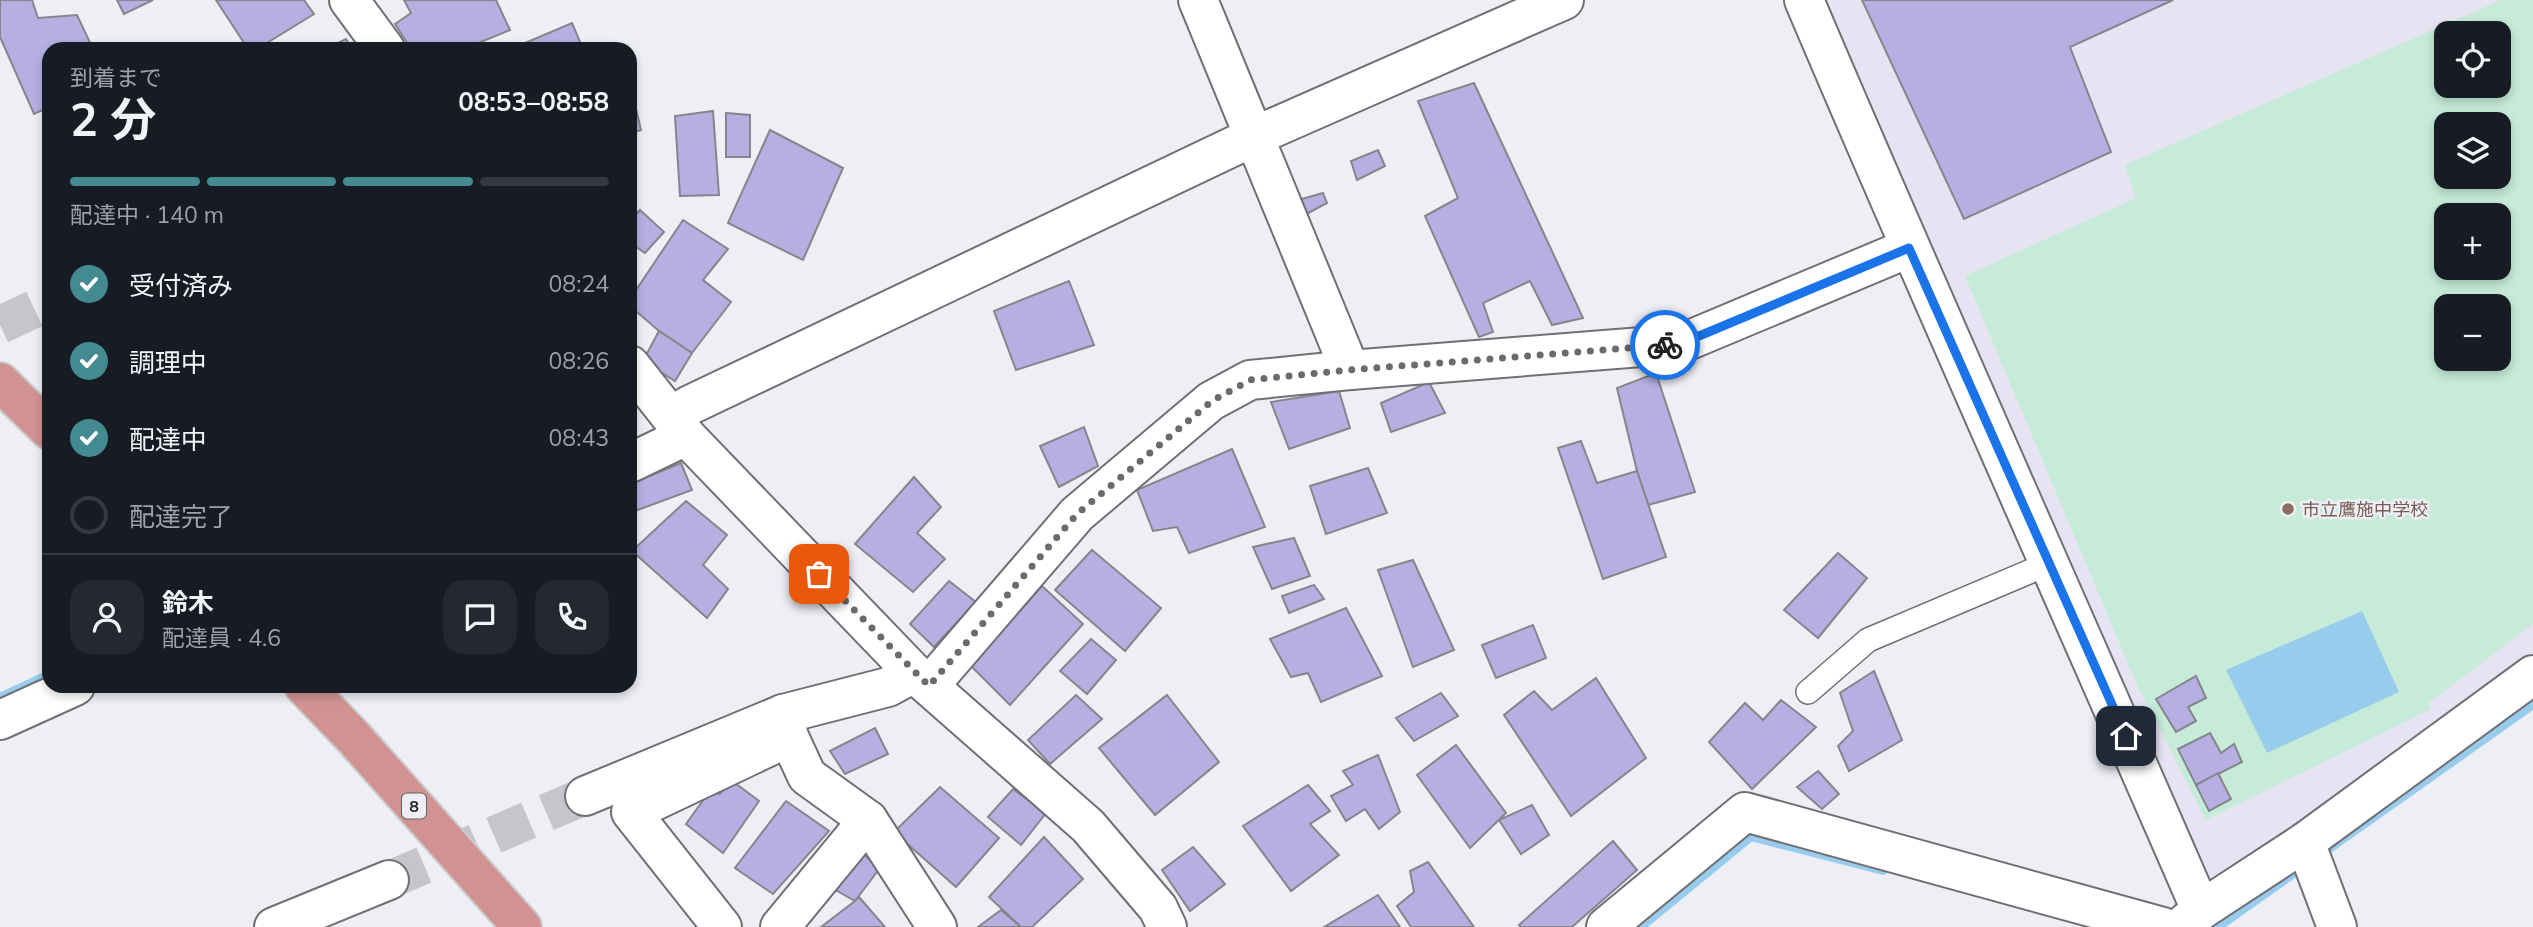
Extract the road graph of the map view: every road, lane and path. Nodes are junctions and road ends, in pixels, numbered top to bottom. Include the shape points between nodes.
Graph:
1 (349, 0) edge
2 (1198, 0) edge
3 (1564, 0) edge
4 (1804, 0) edge
5 (380, 42) edge
6 (1255, 136) junction
7 (1909, 248) junction
8 (1350, 370) junction
9 (637, 374) edge
10 (0, 382) edge
11 (42, 423) edge
12 (679, 426) junction
13 (637, 458) edge
14 (2050, 563) junction
15 (2533, 675) edge
16 (922, 680) junction
17 (1808, 692) dead end
18 (60, 693) edge
19 (311, 693) edge
20 (0, 720) edge
21 (786, 725) junction
22 (585, 796) tunnel mouth
23 (868, 820) junction
24 (2305, 842) junction
25 (389, 880) tunnel mouth
26 (2191, 918) edge
27 (274, 927) edge
28 (522, 927) edge
29 (722, 927) edge
30 (780, 927) edge
31 (937, 927) edge
32 (1167, 927) edge
33 (1606, 927) edge
34 (2163, 927) edge
35 (2337, 927) edge

1 - 5 street
2 - 6 street
3 - 6 street
4 - 7 street
6 - 8 street
6 - 12 street via 690,405
7 - 8 street via 1680,344
7 - 14 street
8 - 16 street via 1250,380 1212,401 1077,514
9 - 12 street
10 - 11 highway
12 - 13 street
12 - 16 street
14 - 17 lane via 1868,640
14 - 26 street
15 - 24 street
16 - 21 street via 888,687
16 - 32 street via 1088,826 1158,908
18 - 20 street
19 - 28 highway, 8
21 - 22 street
21 - 23 street via 807,776
21 - 29 street via 631,812
23 - 30 street
23 - 31 street
24 - 26 street
24 - 35 street
25 - 27 street
33 - 34 street via 1745,812

